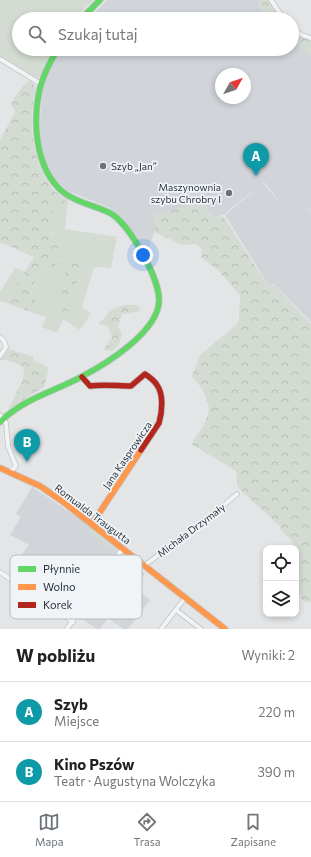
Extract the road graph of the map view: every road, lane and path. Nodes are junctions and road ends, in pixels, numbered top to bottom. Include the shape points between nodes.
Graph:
1 (100, 0) edge
2 (271, 0) edge
3 (88, 12) edge
4 (279, 12) edge
5 (299, 33) edge
6 (311, 38) edge
7 (54, 56) edge
8 (0, 59) edge
9 (41, 84) junction
10 (0, 337) edge
11 (0, 356) edge
12 (82, 377) junction
13 (1, 418) edge
14 (0, 468) edge
15 (10, 472) junction
16 (237, 494) dead end
17 (92, 524) junction
18 (122, 548) junction
19 (117, 555) edge
20 (131, 555) edge
21 (142, 563) edge
22 (145, 565) junction
23 (0, 572) edge
24 (10, 579) edge
25 (185, 598) junction
26 (176, 610) junction
27 (69, 619) edge
28 (75, 619) edge
29 (73, 622) junction
30 (67, 629) edge
31 (161, 629) edge
32 (201, 629) edge
33 (224, 629) edge

1 - 3 main road
2 - 4 street
5 - 6 street
7 - 9 main road
8 - 9 street
9 - 12 main road via 37,105 37,131 49,177 66,194 109,213 123,223 150,270 159,297 156,315 150,324 118,354
10 - 11 street via 6,347
12 - 13 main road via 32,399
12 - 17 main road, Jana Kasprowicza via 90,386 131,386 144,374 156,382 160,390 162,414 159,423
13 - 15 street via 6,423 8,446 16,466
14 - 15 main road, Romualda Traugutta
15 - 17 main road, Romualda Traugutta via 40,486
16 - 22 street, Michała Drzymały via 212,516
17 - 18 main road, Romualda Traugutta
18 - 19 street
18 - 20 main road, Romualda Traugutta
21 - 22 main road, Romualda Traugutta
22 - 25 main road, Romualda Traugutta
23 - 24 street
25 - 26 street
25 - 33 main road, Romualda Traugutta
26 - 31 street
26 - 32 street
27 - 29 street
28 - 29 street
29 - 30 street

